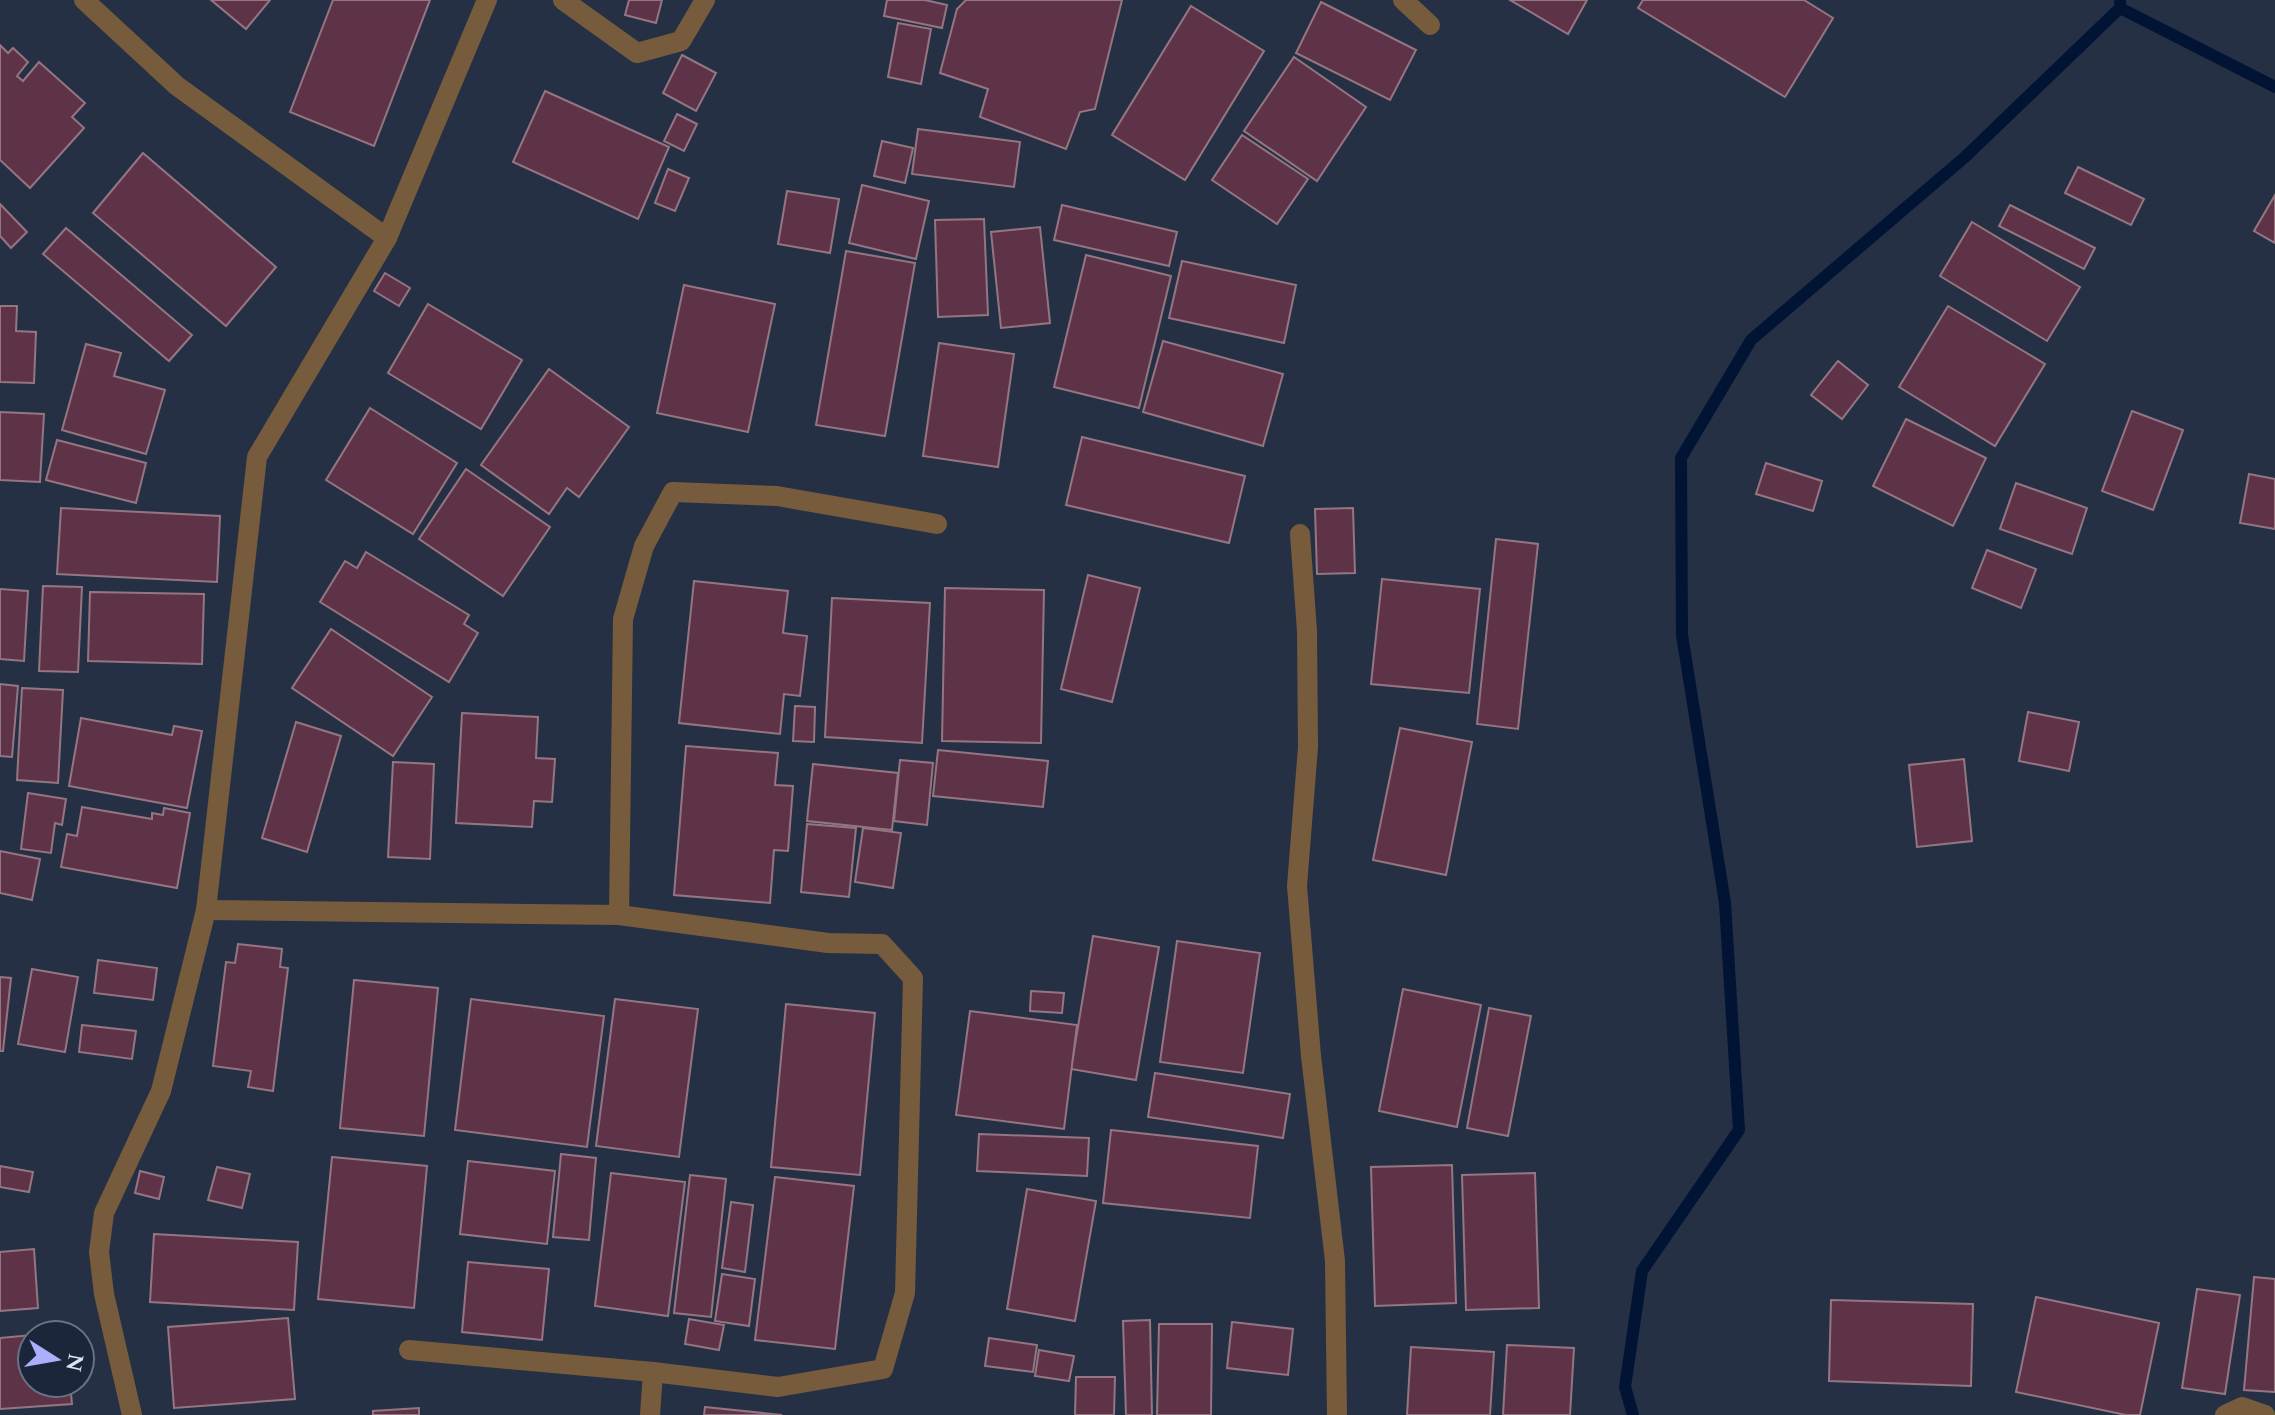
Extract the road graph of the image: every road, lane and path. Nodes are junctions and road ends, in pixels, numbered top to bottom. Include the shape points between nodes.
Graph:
1 (84, 0) edge
2 (487, 0) edge
3 (563, 0) edge
4 (705, 0) edge
5 (1403, 0) edge
6 (1430, 25) dead end
7 (387, 238) junction
8 (937, 524) dead end
9 (1300, 534) dead end
10 (206, 910) junction
11 (619, 915) junction
12 (409, 1350) dead end
13 (653, 1372) junction
14 (132, 1415) edge
15 (650, 1415) edge
16 (1337, 1415) edge
17 (2225, 1415) edge
18 (2265, 1415) edge

1 - 7 street via 177,86
2 - 7 street
3 - 4 street via 637,53 681,41
5 - 6 street
7 - 10 street via 257,457
8 - 11 street via 777,496 673,492 644,546 623,619
9 - 16 street via 1308,747 1297,886 1335,1261
10 - 11 street
10 - 14 street via 161,1091 104,1213 99,1252 104,1294
11 - 13 street via 828,943 882,944 913,978 905,1293 883,1369 778,1387
12 - 13 street
13 - 15 street
17 - 18 street via 2242,1407

